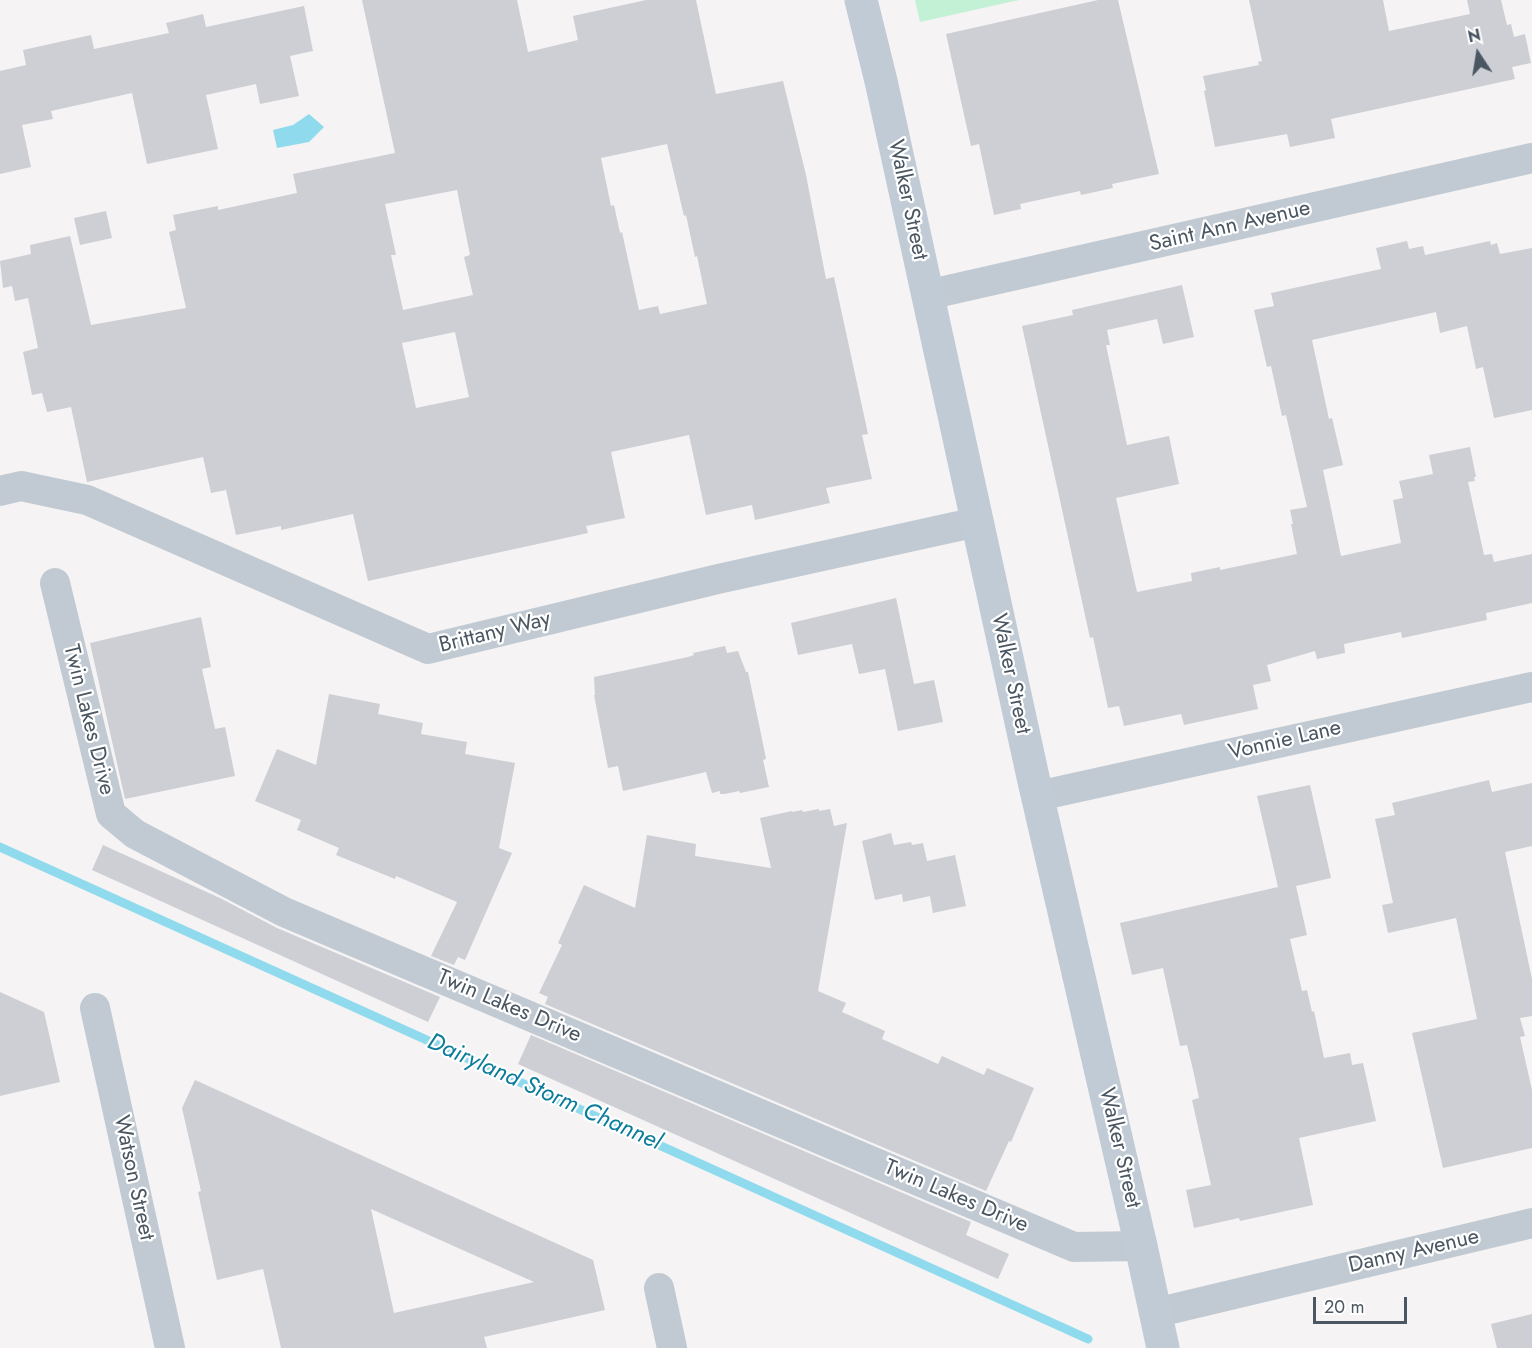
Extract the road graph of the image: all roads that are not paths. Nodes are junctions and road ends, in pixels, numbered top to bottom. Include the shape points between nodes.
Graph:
1 (861, 0) edge
2 (1532, 158) edge
3 (927, 295) junction
4 (0, 491) edge
5 (977, 522) junction
6 (55, 583) dead end
7 (1532, 687) edge
8 (1038, 796) junction
9 (95, 1008) dead end
10 (1532, 1223) edge
11 (1141, 1246) junction
12 (658, 1288) dead end
13 (1155, 1313) junction
14 (168, 1348) edge
15 (672, 1348) edge
16 (1163, 1348) edge

1 - 3 main road, Walker Street
2 - 3 street, Saint Ann Avenue
3 - 5 main road, Walker Street
4 - 5 street, Brittany Way via 21,486 87,500 428,649
5 - 8 main road, Walker Street
6 - 11 street, Twin Lakes Drive via 111,814 135,834 284,912 1074,1247
7 - 8 street, Vonnie Lane
8 - 11 main road, Walker Street
9 - 14 street, Watson Street
10 - 13 street, Danny Avenue
11 - 13 main road, Walker Street
12 - 15 street
13 - 16 main road, Walker Street

